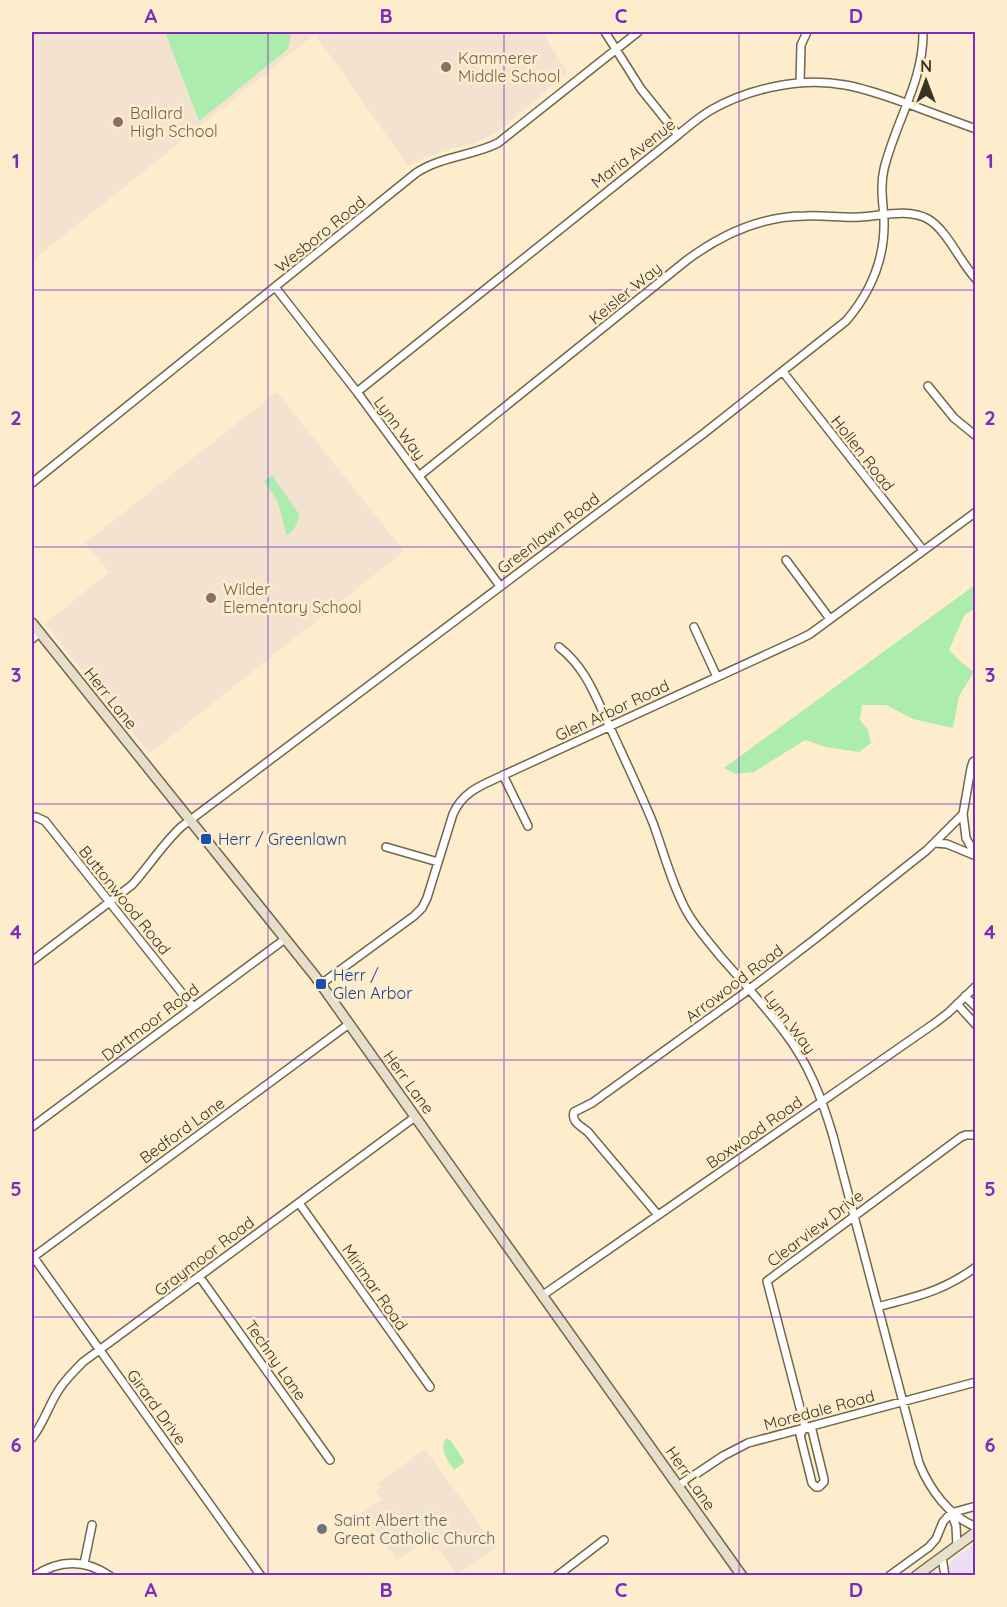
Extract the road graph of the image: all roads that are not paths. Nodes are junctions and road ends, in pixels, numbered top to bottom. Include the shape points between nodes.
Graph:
1 (604, 32) edge
2 (639, 32) edge
3 (807, 32) edge
4 (924, 32) edge
5 (616, 50) junction
6 (800, 83) junction
7 (906, 104) junction
8 (975, 129) edge
9 (678, 135) junction
10 (883, 215) junction
11 (975, 279) edge
12 (275, 287) junction
13 (783, 372) junction
14 (928, 386) dead end
15 (357, 392) junction
16 (975, 436) edge
17 (419, 476) junction
18 (32, 483) edge
19 (975, 512) edge
20 (923, 550) junction
21 (786, 560) dead end
22 (500, 586) junction
23 (830, 619) junction
24 (32, 623) edge
25 (694, 627) dead end
26 (35, 636) edge
27 (559, 647) dead end
28 (717, 677) junction
29 (609, 726) junction
30 (975, 760) edge
31 (503, 775) junction
32 (963, 814) junction
33 (32, 817) edge
34 (191, 820) junction
35 (528, 826) dead end
36 (935, 843) junction
37 (386, 847) dead end
38 (975, 856) edge
39 (438, 862) junction
40 (110, 903) junction
41 (285, 939) junction
42 (32, 961) edge
43 (321, 984) junction
44 (975, 986) edge
45 (749, 990) junction
46 (965, 996) junction
47 (957, 1004) junction
48 (193, 1007) junction
49 (975, 1007) edge
50 (349, 1024) junction
51 (975, 1025) edge
52 (822, 1101) junction
53 (416, 1116) junction
54 (32, 1127) edge
55 (975, 1134) edge
56 (299, 1203) junction
57 (658, 1215) junction
58 (854, 1216) junction
59 (32, 1257) edge
60 (975, 1267) edge
61 (199, 1276) junction
62 (543, 1295) junction
63 (878, 1307) junction
64 (100, 1350) junction
65 (975, 1382) edge
66 (430, 1387) dead end
67 (903, 1402) junction
68 (805, 1427) junction
69 (32, 1438) edge
70 (330, 1460) dead end
71 (678, 1486) junction
72 (975, 1506) edge
73 (951, 1513) junction
74 (92, 1525) dead end
75 (975, 1529) edge
76 (604, 1540) dead end
77 (957, 1546) junction
78 (942, 1557) junction
79 (84, 1564) junction
80 (923, 1574) edge
81 (34, 1575) edge
82 (110, 1575) edge
83 (261, 1575) edge
84 (557, 1575) edge
85 (742, 1575) edge
86 (889, 1575) edge
87 (945, 1575) edge

1 - 5 street
2 - 5 street, Wesboro Road
3 - 6 street via 801,45
4 - 7 street, Greenlawn Road via 922,55
5 - 9 street
5 - 12 street, Wesboro Road via 498,143 416,172
6 - 7 street, Maria Avenue via 842,84
6 - 9 street, Maria Avenue via 773,87 728,102
7 - 8 street, Maria Avenue
7 - 10 street, Greenlawn Road via 885,167
9 - 15 street, Maria Avenue
10 - 11 street via 908,213 929,219
10 - 13 street, Greenlawn Road via 880,258 858,308
10 - 17 street, Keisler Way via 789,216 766,220 703,248
12 - 15 street, Lynn Way
12 - 18 street, Wesboro Road
13 - 20 street, Hollen Road
13 - 22 street, Greenlawn Road
14 - 16 street
15 - 17 street, Lynn Way
17 - 22 street, Lynn Way
19 - 20 street, Glen Arbor Road
20 - 23 street, Glen Arbor Road
21 - 23 street
22 - 34 street, Greenlawn Road
23 - 28 street, Glen Arbor Road via 800,639
24 - 26 main road, Herr Lane
25 - 28 street
26 - 34 main road, Herr Lane
27 - 29 street, Lynn Way via 585,674
28 - 29 street, Glen Arbor Road
29 - 31 street, Glen Arbor Road
29 - 45 street, Lynn Way via 648,811 687,912
30 - 32 street via 970,768
31 - 35 street
31 - 39 street, Glen Arbor Road via 475,788 459,803
32 - 36 street, Arrowood Road
32 - 38 street via 966,838
33 - 40 street, Buttonwood Road via 45,821
34 - 40 street, Greenlawn Road via 169,839 132,885
34 - 41 main road, Herr Lane
36 - 38 street
36 - 45 street, Arrowood Road
37 - 39 street
39 - 43 street, Glen Arbor Road via 427,898 418,912
40 - 42 street, Greenlawn Road
40 - 48 street, Buttonwood Road
41 - 43 main road, Herr Lane
41 - 48 street, Dartmoor Road
43 - 50 main road, Herr Lane
44 - 46 street, Boxwood Road
45 - 52 street, Lynn Way via 798,1051
45 - 57 street, Arrowood Road via 574,1112 574,1121 588,1132
46 - 47 street, Boxwood Road
46 - 49 street
47 - 51 street
47 - 52 street, Boxwood Road
48 - 54 street, Dartmoor Road
50 - 53 main road, Herr Lane
50 - 59 street, Bedford Lane
52 - 57 street, Boxwood Road
52 - 58 street, Lynn Way
53 - 56 street, Graymoor Road
53 - 62 main road, Herr Lane
55 - 58 street, Clearview Drive via 961,1137
56 - 61 street, Graymoor Road
56 - 66 street, Mirimar Road
57 - 62 street, Boxwood Road
58 - 63 street, Lynn Way
58 - 68 street, Clearview Drive via 767,1281
59 - 64 street, Girard Drive
60 - 63 street via 938,1290
61 - 64 street, Graymoor Road
61 - 70 street, Techny Lane
62 - 71 main road, Herr Lane
63 - 67 street, Lynn Way
64 - 69 street, Graymoor Road via 70,1375
64 - 83 street, Girard Drive
65 - 67 street, Moredale Road
67 - 68 street, Moredale Road
67 - 73 street, Lynn Way via 919,1463
68 - 68 street via 812,1430 824,1479 816,1487 800,1434
68 - 71 street, Moredale Road via 738,1447
71 - 85 main road, Herr Lane
72 - 73 street
73 - 75 street, Lynn Way
73 - 77 street, Lynn Way
73 - 86 street via 929,1547
74 - 79 street
75 - 77 main road
76 - 84 street
77 - 78 main road
78 - 80 main road
78 - 87 street
79 - 81 street via 56,1565
79 - 82 street

